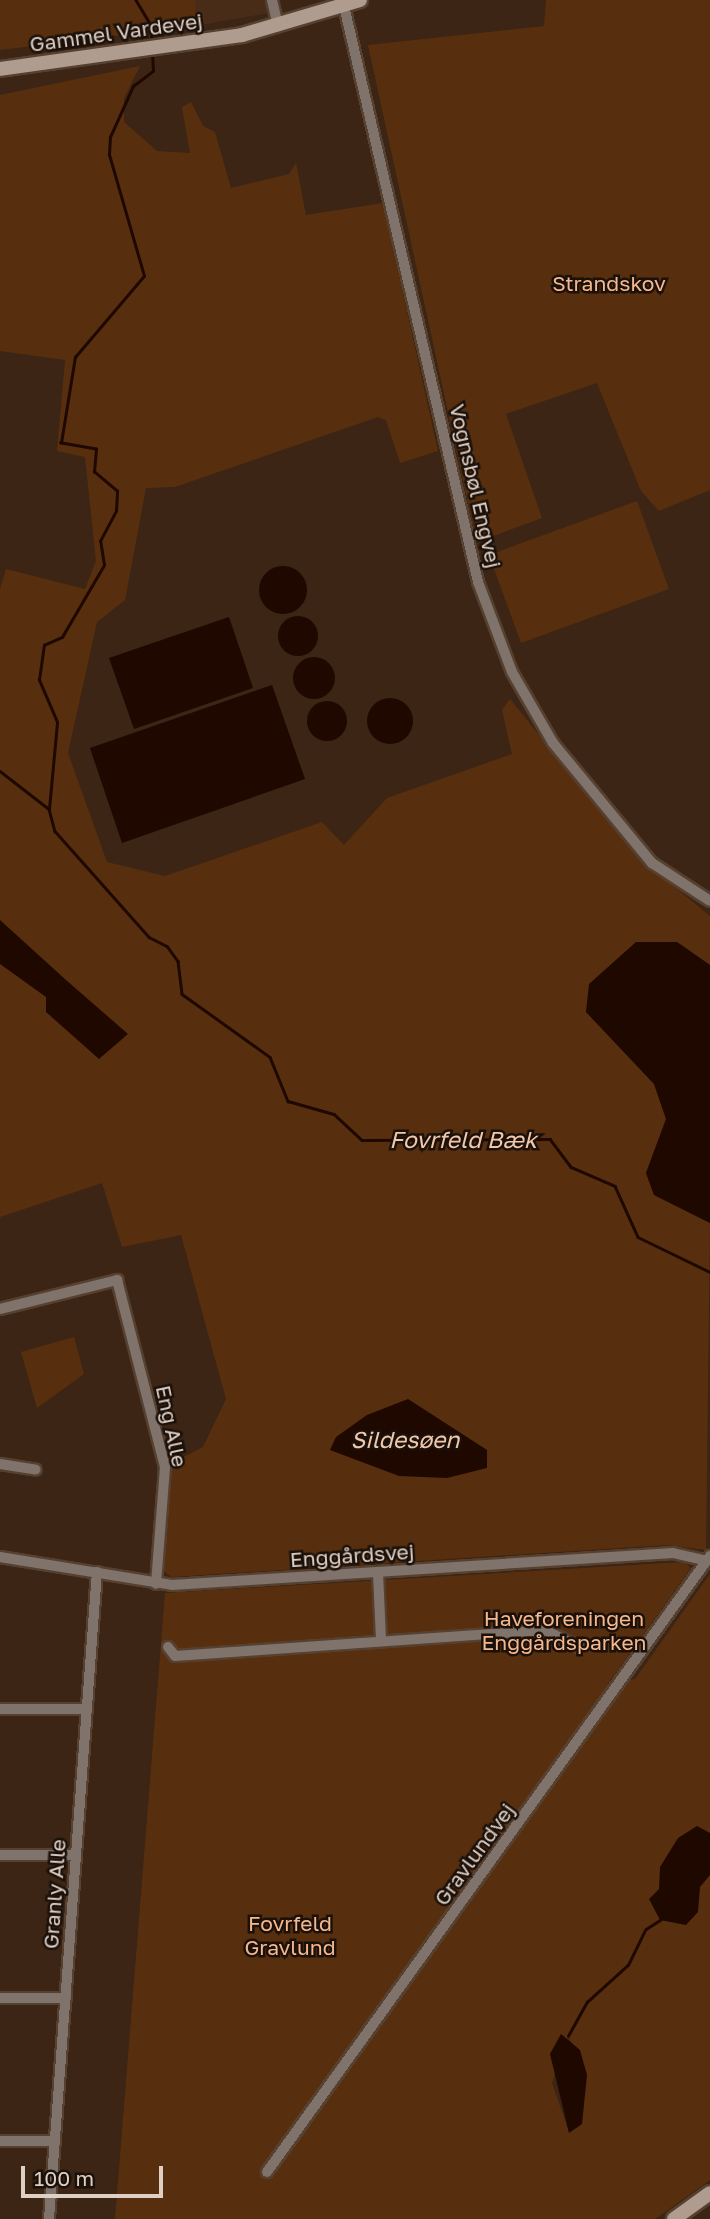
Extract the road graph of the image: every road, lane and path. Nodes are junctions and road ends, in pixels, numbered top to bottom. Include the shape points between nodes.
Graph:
1 (272, 0) edge
2 (360, 0) edge
3 (344, 6) junction
4 (278, 26) junction
5 (0, 69) edge
6 (710, 901) edge
7 (0, 1309) edge
8 (0, 1464) edge
9 (36, 1470) dead end
10 (0, 1557) edge
11 (708, 1558) edge
12 (97, 1572) junction
13 (378, 1573) junction
14 (156, 1584) junction
15 (381, 1640) junction
16 (168, 1647) dead end
17 (579, 1647) dead end
18 (0, 1709) edge
19 (87, 1709) junction
20 (0, 1855) edge
21 (76, 1855) junction
22 (0, 1998) edge
23 (66, 1998) junction
24 (0, 2141) edge
25 (54, 2141) junction
26 (267, 2172) dead end
27 (710, 2193) edge
28 (49, 2219) edge
29 (674, 2219) edge

1 - 4 street
2 - 3 street, Gammel Vardevej
3 - 4 street, Gammel Vardevej
3 - 6 street, Vognsbøl Engvej via 478,582 512,672 553,743 652,863
4 - 5 street, Gammel Vardevej
7 - 14 street, Eng Alle via 116,1279 164,1467
8 - 9 street
10 - 12 street, Enggårdsvej
11 - 13 street, Enggårdsvej via 673,1553
11 - 26 street, Gravlundvej
12 - 14 street, Enggårdsvej
12 - 19 street, Granly Alle
13 - 14 street, Enggårdsvej
13 - 15 street
15 - 16 street via 175,1656
15 - 17 street via 545,1630
18 - 19 street
19 - 21 street, Granly Alle
20 - 21 street
21 - 23 street, Granly Alle
22 - 23 street
23 - 25 street, Granly Alle
24 - 25 street
25 - 28 street, Granly Alle
27 - 29 street

